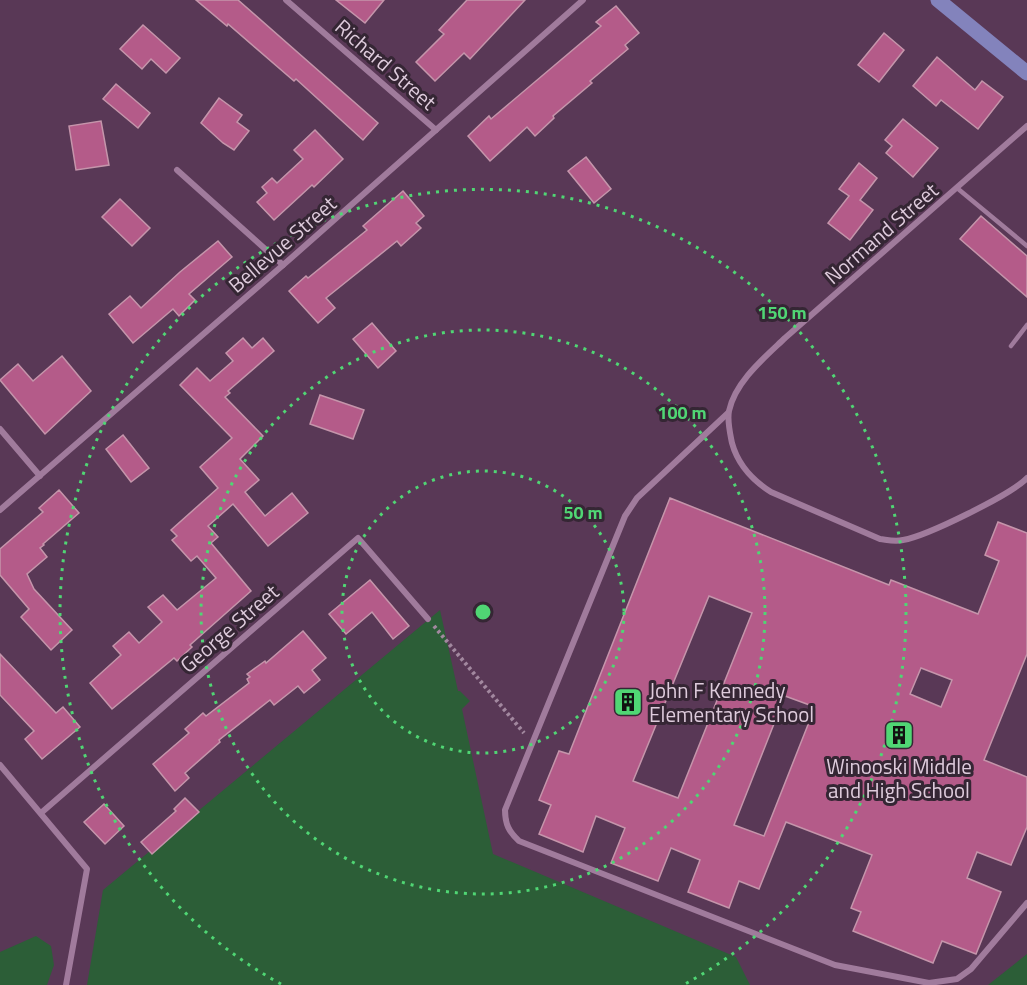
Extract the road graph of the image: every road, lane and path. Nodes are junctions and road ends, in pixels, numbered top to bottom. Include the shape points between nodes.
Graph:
1 (286, 0) edge
2 (583, 0) edge
3 (947, 3) edge
4 (1027, 73) edge
5 (1027, 126) edge
6 (436, 130) junction
7 (177, 170) dead end
8 (957, 188) junction
9 (1027, 246) edge
10 (284, 265) junction
11 (1027, 325) edge
12 (1011, 346) dead end
13 (728, 413) junction
14 (0, 429) edge
15 (39, 476) junction
16 (1027, 478) edge
17 (0, 510) edge
18 (428, 619) joint
19 (532, 743) junction
20 (0, 765) edge
21 (41, 813) junction
22 (1027, 903) edge
23 (66, 985) edge

1 - 6 street, Richard Street
2 - 6 street, Bellevue Street
3 - 4 main road
5 - 8 street, Normand Street
6 - 10 street, Bellevue Street
7 - 10 street
8 - 9 lane
8 - 13 street, Normand Street via 756,367 733,399
10 - 15 street, Bellevue Street
11 - 12 lane
13 - 16 street via 735,453 759,484 886,540 904,540 944,524
13 - 19 street, Normand Street via 631,506
14 - 15 street
15 - 17 street, Bellevue Street
18 - 19 path
18 - 21 street, George Street via 358,538
19 - 22 street, Normand Street via 505,810 509,829 519,841 835,965 929,983 957,979 971,969
20 - 21 street
21 - 23 street via 87,869

